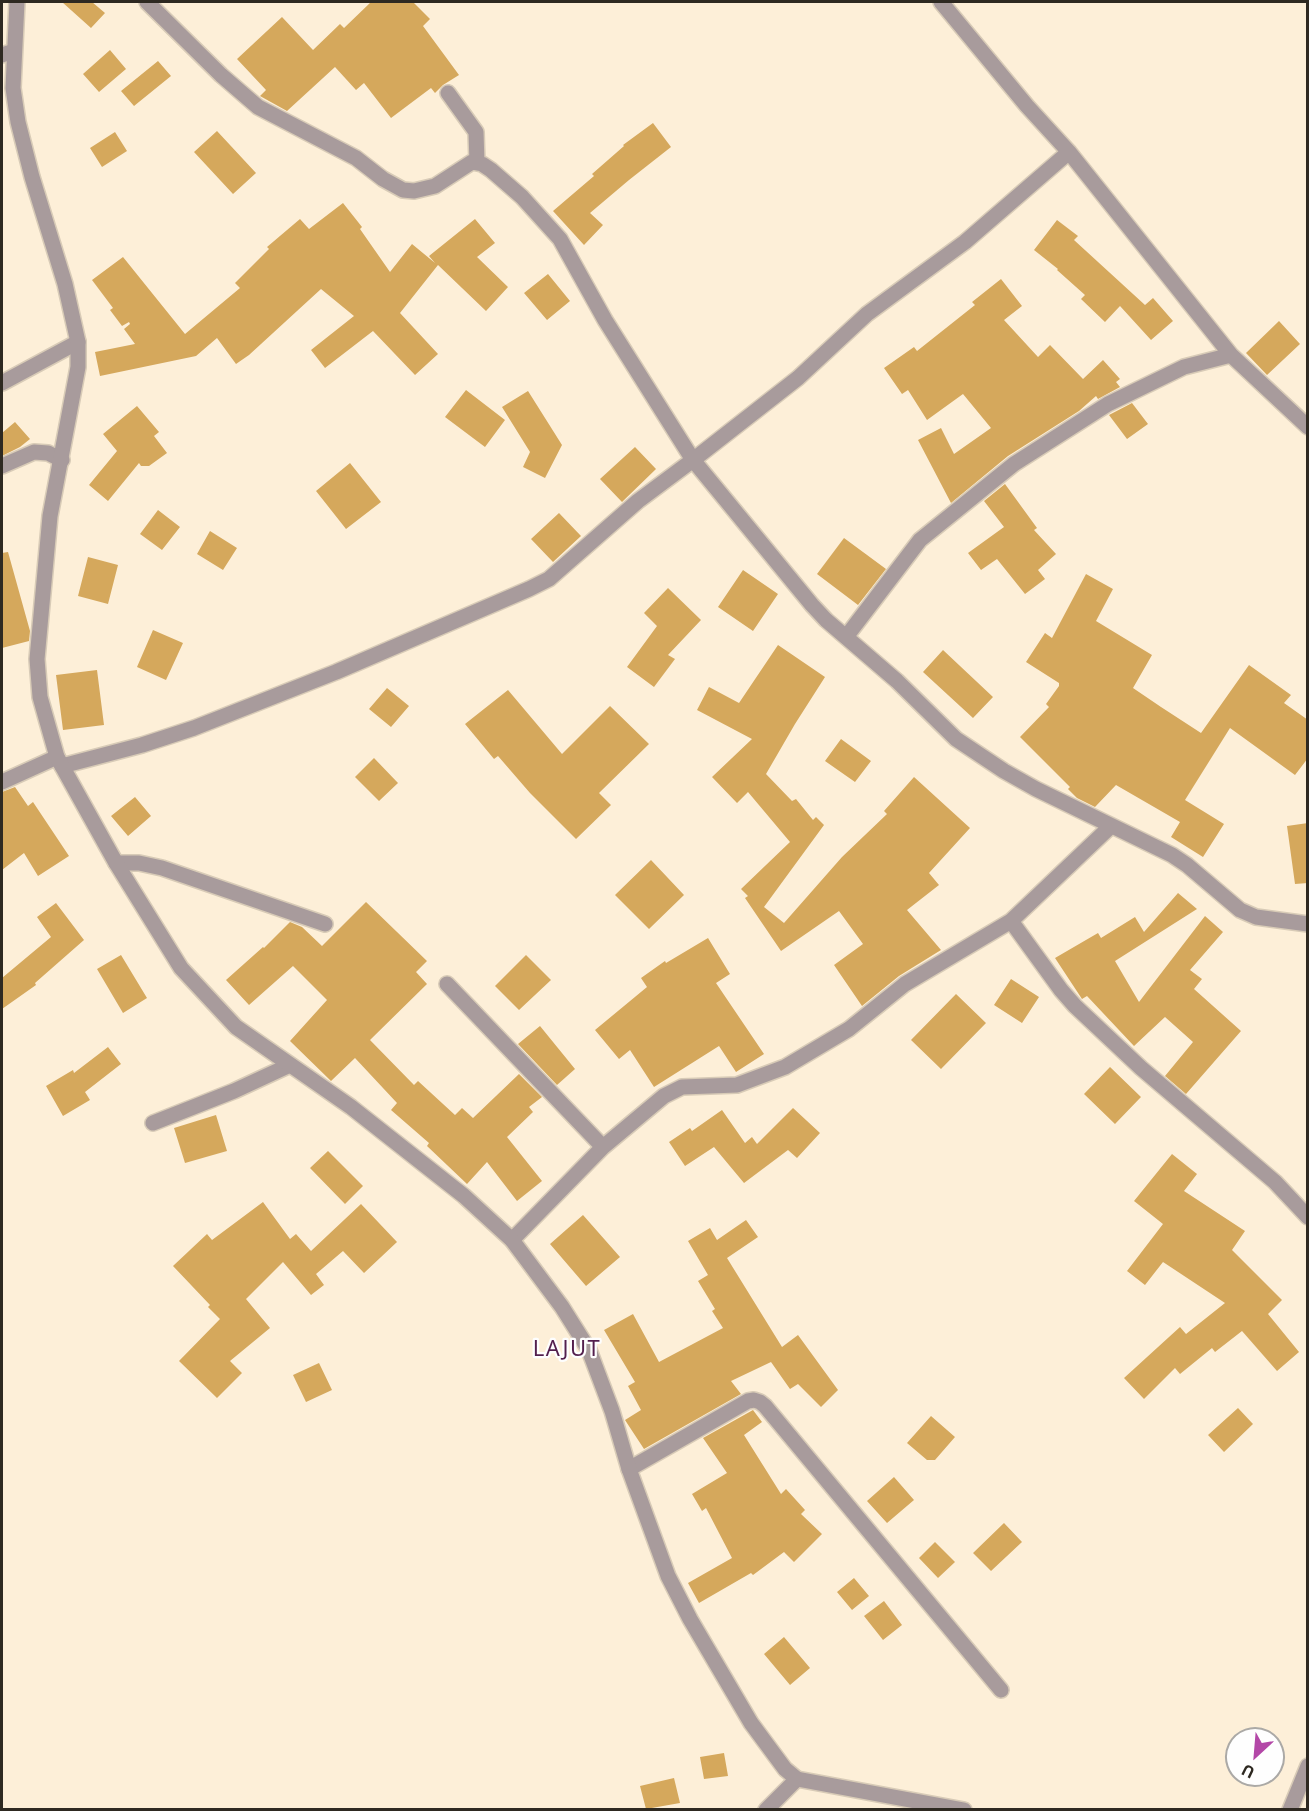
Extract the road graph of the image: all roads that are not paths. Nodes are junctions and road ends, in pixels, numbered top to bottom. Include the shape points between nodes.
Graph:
1 (17, 2) edge
2 (147, 2) edge
3 (941, 2) edge
4 (8, 53) edge
5 (448, 93) dead end
6 (1069, 152) junction
7 (477, 163) junction
8 (78, 342) junction
9 (1231, 356) junction
10 (2, 383) edge
11 (1308, 427) edge
12 (62, 460) junction
13 (693, 460) junction
14 (2, 466) edge
15 (846, 637) junction
16 (60, 762) junction
17 (2, 782) edge
18 (1111, 826) junction
19 (116, 863) junction
20 (1011, 921) junction
21 (325, 924) dead end
22 (1308, 924) edge
23 (447, 984) dead end
24 (290, 1065) junction
25 (153, 1123) dead end
26 (603, 1147) junction
27 (1308, 1217) edge
28 (512, 1240) junction
29 (629, 1469) junction
30 (1001, 1690) dead end
31 (1308, 1766) edge
32 (797, 1779) junction
33 (766, 1809) edge
34 (964, 1809) edge
35 (1290, 1809) edge

1 - 4 street
2 - 7 street via 258,107 356,159 403,190 435,186 463,166
3 - 6 street
4 - 8 street via 18,122
5 - 7 street via 476,132
6 - 9 street
6 - 13 street via 965,242 867,314 798,378
7 - 13 street via 492,170 522,197 560,239 605,320
8 - 10 street
8 - 12 street via 78,367
9 - 11 street
9 - 15 street via 1184,367 1108,404 1014,464 920,540
12 - 14 street via 34,452
12 - 16 street via 50,516 37,659 40,697
13 - 15 street via 812,605
13 - 16 street via 638,501 549,579 529,589 194,728 142,745
15 - 18 street via 956,739 1012,776
16 - 17 street
16 - 19 street
18 - 20 street
18 - 22 street via 1155,845 1187,865 1240,910 1256,917
19 - 21 street via 162,868
19 - 24 street via 181,968 236,1027
20 - 26 street via 905,984 849,1029 784,1067 737,1085 672,1090
20 - 27 street via 1075,1006 1275,1182
23 - 26 street
24 - 25 street
24 - 28 street via 351,1107
26 - 28 street
28 - 29 street via 589,1350
29 - 30 street via 748,1401 760,1402
29 - 32 street via 668,1575 690,1619 751,1723
31 - 35 street
32 - 33 street
32 - 34 street

